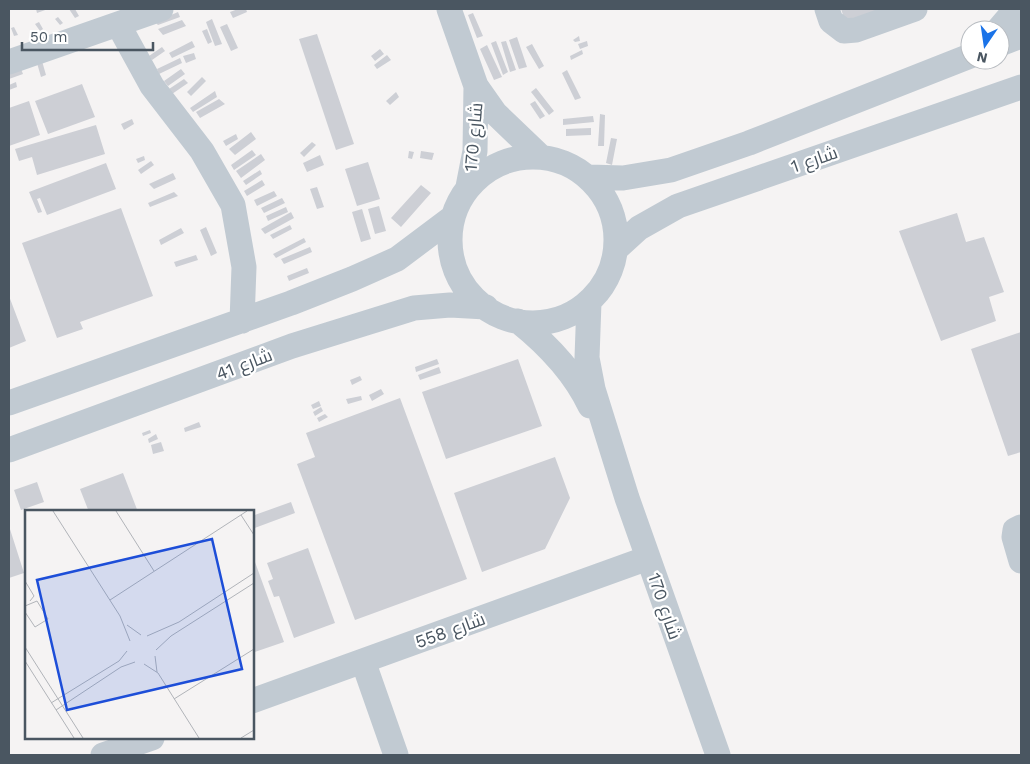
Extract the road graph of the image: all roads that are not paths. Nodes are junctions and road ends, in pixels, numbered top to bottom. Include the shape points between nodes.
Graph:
1 (161, 9) edge
2 (449, 9) edge
3 (827, 9) edge
4 (915, 9) edge
5 (1016, 9) edge
6 (1007, 20) edge
7 (118, 24) junction
8 (960, 60) edge
9 (9, 62) edge
10 (476, 86) junction
11 (1021, 88) edge
12 (1021, 100) edge
13 (975, 104) junction
14 (541, 157) junction
15 (588, 177) junction
16 (468, 187) junction
17 (453, 217) junction
18 (616, 249) junction
19 (589, 302) junction
20 (486, 308) junction
21 (242, 321) junction
22 (518, 321) junction
23 (9, 403) edge
24 (9, 450) edge
25 (613, 456) junction
26 (1021, 527) edge
27 (648, 558) junction
28 (1021, 561) edge
29 (362, 661) junction
30 (254, 700) edge
31 (149, 739) edge
32 (103, 755) edge
33 (396, 755) edge
34 (718, 755) edge

1 - 7 street
2 - 10 street, شارع 170
3 - 4 street via 832,21 844,31 856,30
5 - 6 street
7 - 9 street
7 - 21 street via 152,86 202,151 233,205 244,267
8 - 15 street via 750,143 671,170 623,178
10 - 14 street, شارع 170 via 495,113
10 - 16 street, شارع 170 via 476,151
11 - 13 street, شارع 1
12 - 13 street
13 - 18 street, شارع 1 via 678,206 639,228
14 - 15 street via 567,163
14 - 16 street via 514,159 489,169
15 - 18 street via 606,198 615,222
16 - 17 street
17 - 20 street via 450,237 454,264 470,294
17 - 21 street via 398,259
18 - 19 street via 607,278
19 - 22 street via 568,315 544,322
19 - 25 street, شارع 170 via 587,358
20 - 22 street
20 - 24 street, شارع 41 via 450,305 414,308 292,346
21 - 23 street
22 - 25 street, شارع 170 via 552,352 584,393
25 - 27 street, شارع 170
26 - 28 street via 1015,530 1014,537
27 - 29 street, شارع 558
27 - 34 street, شارع 170
29 - 30 street, شارع 558
29 - 33 street
31 - 32 street

